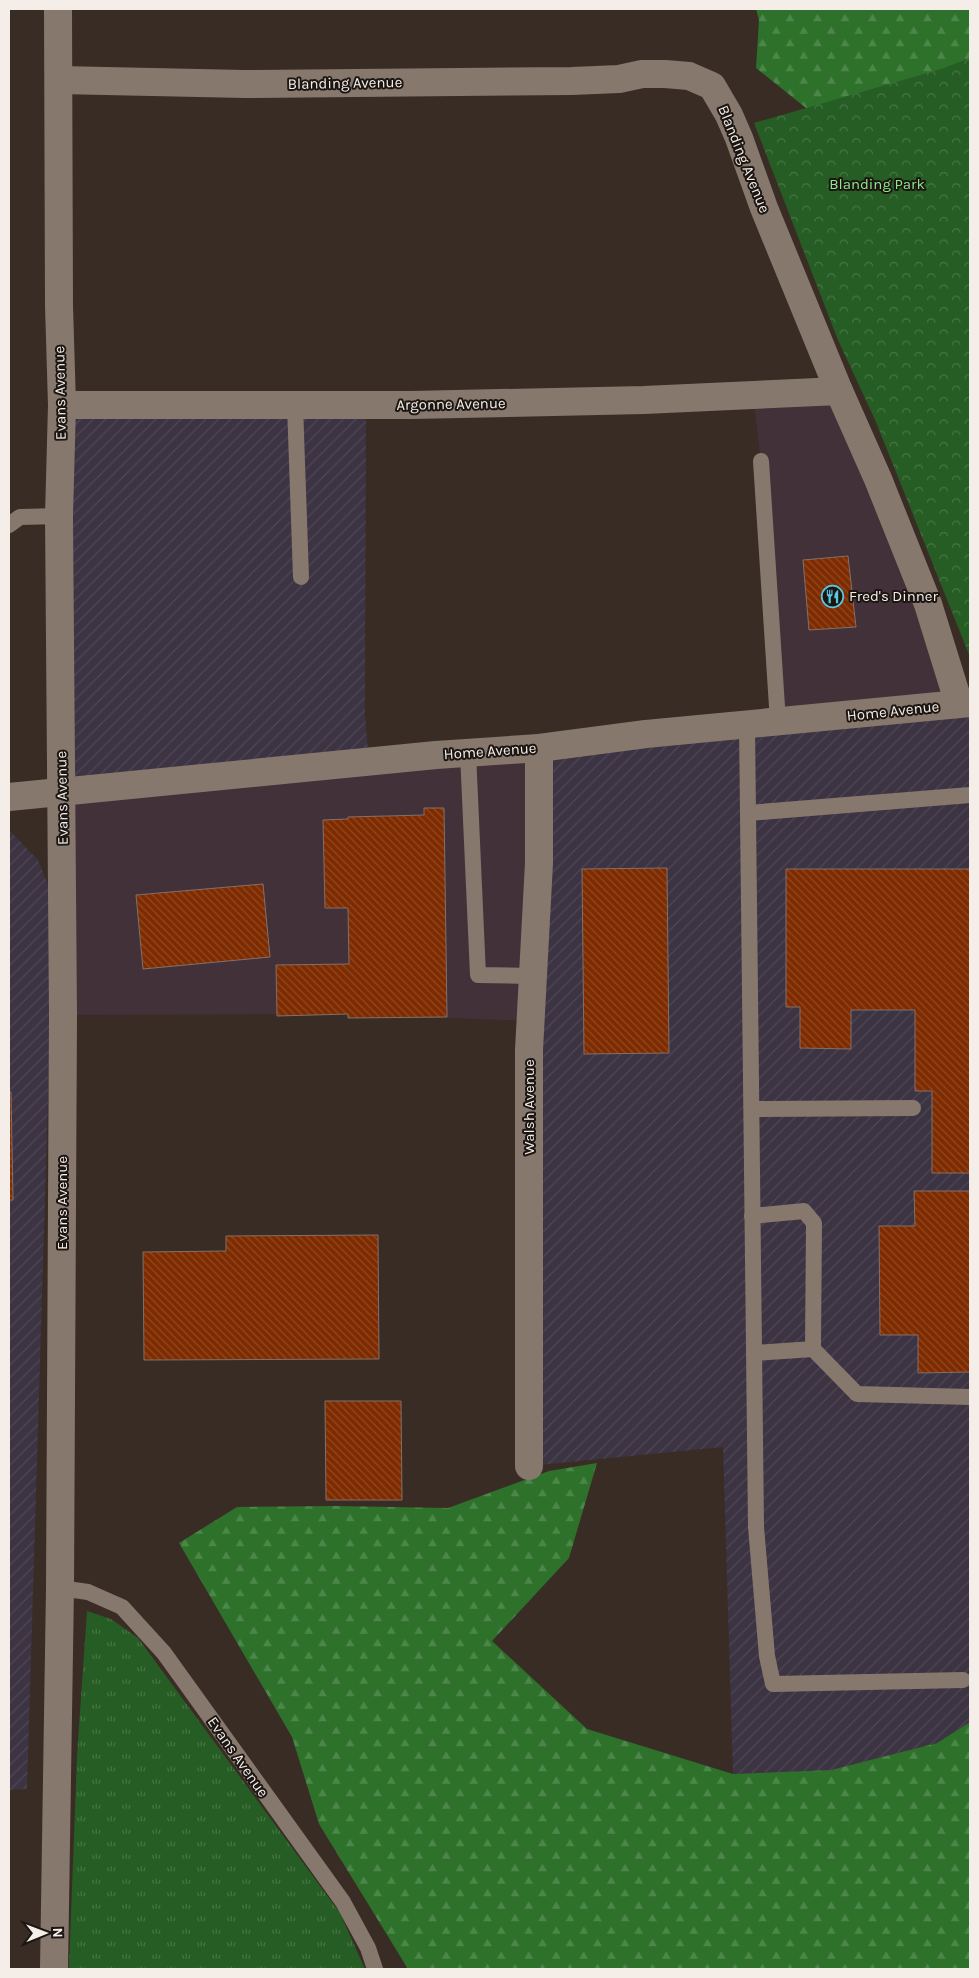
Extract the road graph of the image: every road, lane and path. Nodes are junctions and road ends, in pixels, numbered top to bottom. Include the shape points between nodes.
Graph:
1 (58, 9) edge
2 (59, 80) junction
3 (838, 391) junction
4 (62, 405) junction
5 (296, 405) junction
6 (761, 460) dead end
7 (59, 516) junction
8 (9, 525) edge
9 (301, 577) dead end
10 (965, 704) edge
11 (778, 722) junction
12 (747, 725) junction
13 (539, 748) junction
14 (468, 753) junction
15 (62, 793) junction
16 (970, 795) edge
17 (9, 797) edge
18 (748, 813) junction
19 (532, 976) junction
20 (913, 1108) dead end
21 (752, 1109) junction
22 (752, 1216) junction
23 (813, 1349) junction
24 (754, 1353) junction
25 (970, 1397) edge
26 (529, 1466) dead end
27 (60, 1588) junction
28 (963, 1680) dead end
29 (54, 1969) edge
30 (376, 1969) edge

1 - 2 street, Evans Avenue
2 - 3 street, Blanding Avenue via 265,84 572,81 642,74 689,76 712,86 729,115
2 - 4 street, Evans Avenue via 58,286
3 - 5 street, Argonne Avenue via 644,400
3 - 10 street, Blanding Avenue via 878,479
4 - 5 street, Argonne Avenue
4 - 7 street, Evans Avenue
5 - 9 lane
6 - 11 lane
7 - 8 lane via 20,517
7 - 15 street, Evans Avenue
10 - 11 street, Home Avenue
11 - 12 street, Home Avenue
12 - 13 street, Home Avenue
12 - 18 lane
13 - 14 street, Home Avenue
13 - 19 street, Walsh Avenue via 539,863
14 - 15 street, Home Avenue
14 - 19 lane via 478,974
15 - 17 street, Home Avenue
15 - 27 street, Evans Avenue via 64,1016
16 - 18 lane
18 - 21 lane
19 - 26 street, Walsh Avenue via 529,1050
20 - 21 lane
21 - 22 lane
22 - 23 lane via 804,1211 814,1223
22 - 24 lane
23 - 24 lane
23 - 25 lane via 856,1394
24 - 28 lane via 756,1527 766,1656 773,1684
27 - 29 street, Evans Avenue
27 - 30 lane, Evans Avenue via 88,1592 122,1608 164,1653 343,1902

